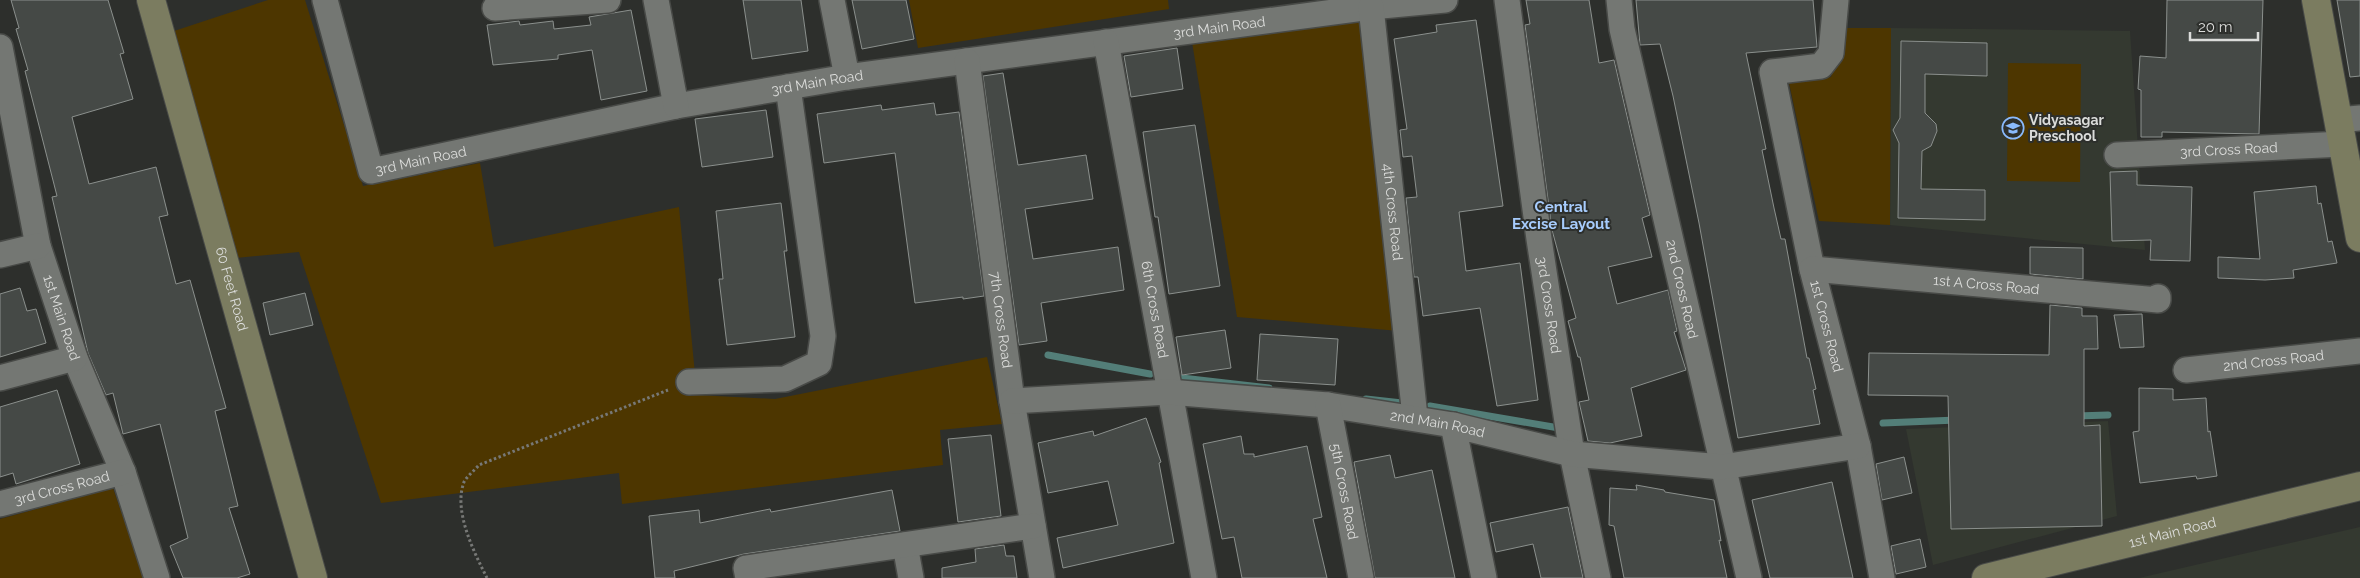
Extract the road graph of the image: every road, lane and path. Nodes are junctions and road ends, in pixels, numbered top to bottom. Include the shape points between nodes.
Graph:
1 (151, 0) edge
2 (325, 0) edge
3 (608, 0) edge
4 (656, 0) edge
5 (832, 0) edge
6 (1445, 0) edge
7 (1507, 0) edge
8 (1620, 0) edge
9 (1836, 0) edge
10 (2316, 0) edge
11 (1371, 6) junction
12 (495, 8) dead end
13 (1106, 42) junction
14 (0, 47) edge
15 (967, 61) junction
16 (847, 77) junction
17 (788, 87) junction
18 (676, 106) junction
19 (2347, 127) edge
20 (2117, 155) dead end
21 (2356, 200) edge
22 (2360, 238) edge
23 (38, 246) junction
24 (0, 254) edge
25 (1812, 269) junction
26 (2158, 296) dead end
27 (2360, 352) edge
28 (75, 358) junction
29 (2186, 370) dead end
30 (0, 378) edge
31 (689, 382) joint
32 (1169, 392) junction
33 (1012, 401) junction
34 (1328, 405) junction
35 (1415, 418) junction
36 (1453, 425) junction
37 (1858, 446) junction
38 (1572, 454) junction
39 (1722, 467) junction
40 (123, 472) junction
41 (2360, 486) edge
42 (0, 504) edge
43 (1033, 526) junction
44 (905, 545) junction
45 (747, 573) edge
46 (157, 578) edge
47 (313, 578) edge
48 (486, 578) edge
49 (911, 578) edge
50 (1042, 578) edge
51 (1204, 578) edge
52 (1361, 578) edge
53 (1484, 578) edge
54 (1598, 578) edge
55 (1749, 578) edge
56 (1882, 578) edge
57 (1986, 578) edge

1 - 47 street, 60 Feet Road
2 - 18 street, 3rd Main Road via 371,171
3 - 12 street
4 - 18 street
5 - 16 street
6 - 11 street, 3rd Main Road
7 - 38 street, 3rd Cross Road
8 - 39 street, 2nd Cross Road via 1622,29
9 - 25 street, 1st Cross Road via 1831,53 1821,66 1772,72
10 - 19 street
11 - 13 street, 3rd Main Road
11 - 35 street, 4th Cross Road
13 - 15 street, 3rd Main Road
13 - 32 street, 6th Cross Road
14 - 23 street, 1st Main Road
15 - 16 street, 3rd Main Road
15 - 33 street, 7th Cross Road
16 - 17 street, 3rd Main Road
17 - 18 street, 3rd Main Road
17 - 31 street via 823,336 819,364 785,379
19 - 20 street, 3rd Cross Road
19 - 21 street
21 - 22 street
23 - 24 street
23 - 28 street, 1st Main Road
25 - 26 street, 1st A Cross Road via 2158,300
25 - 37 street, 1st Cross Road
27 - 29 street, 2nd Cross Road
28 - 30 street
28 - 40 street, 1st Main Road
31 - 48 path via 479,464 465,482 460,507
32 - 33 street, 2nd Main Road
32 - 34 street, 2nd Main Road
32 - 51 street, 6th Cross Road
33 - 43 street, 7th Cross Road
34 - 35 street, 2nd Main Road
34 - 52 street, 5th Cross Road
35 - 36 street, 2nd Main Road
36 - 38 street, 2nd Main Road
36 - 53 street
37 - 39 street, 2nd Main Road
37 - 56 street, 1st Cross Road
38 - 39 street, 2nd Main Road
38 - 54 street, 3rd Cross Road
39 - 55 street, 2nd Cross Road
40 - 42 street, 3rd Cross Road
40 - 46 street, 1st Main Road
41 - 57 street, 1st Main Road
43 - 44 street
43 - 50 street, 7th Cross Road
44 - 45 street
44 - 49 street

